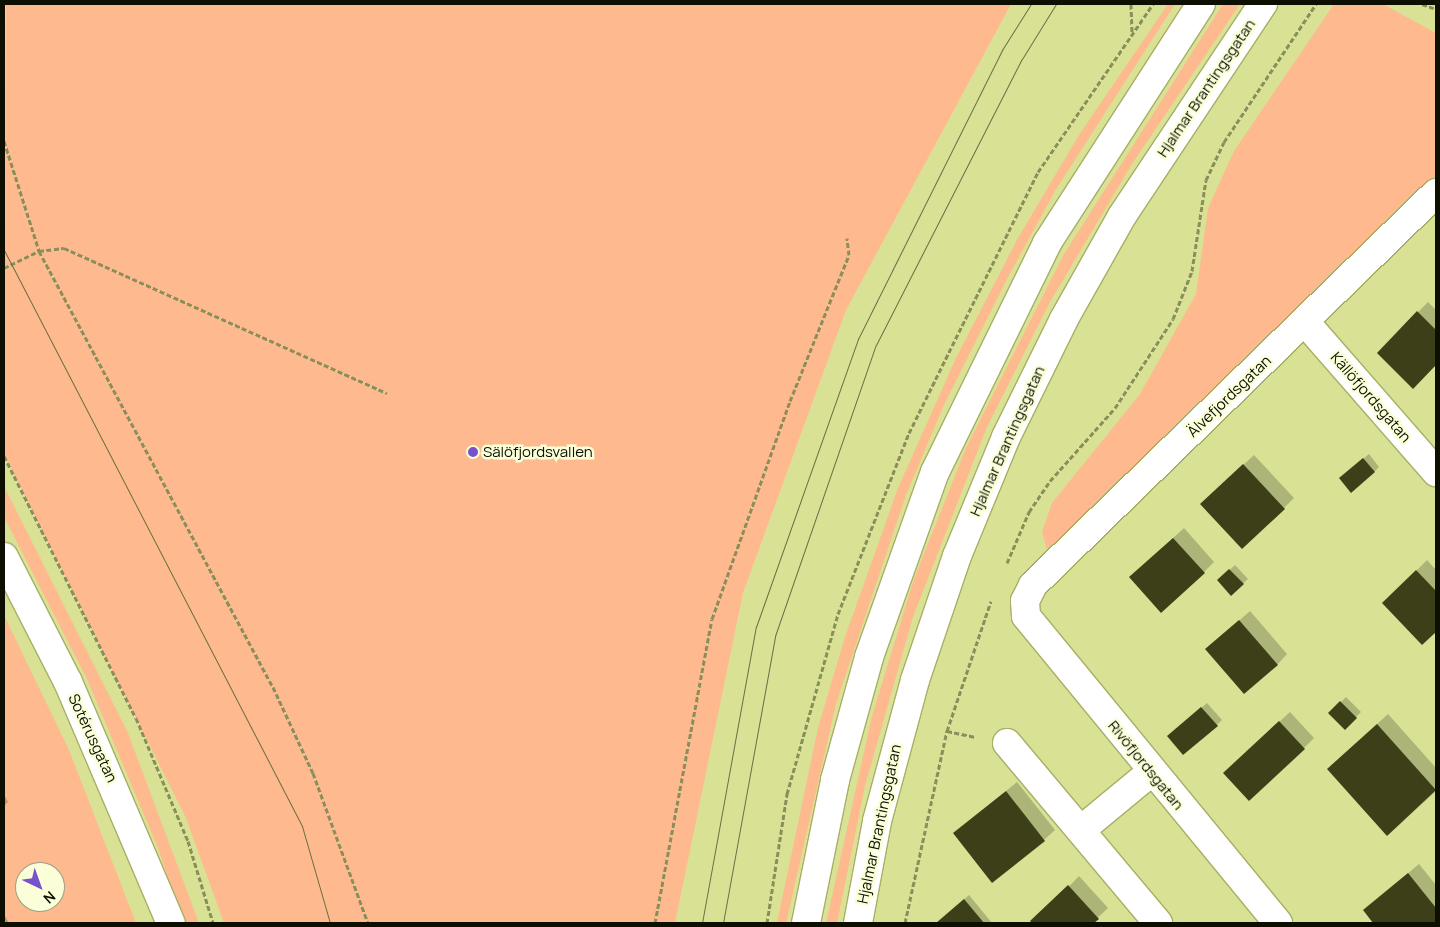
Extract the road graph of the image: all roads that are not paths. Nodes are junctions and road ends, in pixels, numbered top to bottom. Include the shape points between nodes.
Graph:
1 (1201, 4) edge
2 (1263, 4) edge
3 (1436, 193) edge
4 (1306, 323) junction
5 (1436, 472) edge
6 (4, 557) edge
7 (1025, 601) joint
8 (1007, 743) dead end
9 (1151, 772) junction
10 (1081, 830) junction
11 (171, 923) edge
12 (806, 923) edge
13 (858, 923) edge
14 (1158, 923) edge
15 (1278, 923) edge

1 - 12 main road via 1047,243 935,472 869,657 835,780
2 - 13 main road, Hjalmar Brantingsgatan via 1122,216 1006,437 957,556 912,690 878,821
3 - 4 main road, Älvefjordsgatan
4 - 5 main road, Källöfjordsgatan
4 - 7 main road, Älvefjordsgatan via 1033,585
6 - 11 main road, Sotérusgatan via 84,719
7 - 9 main road, Rivöfjordsgatan via 1026,616
8 - 10 main road
9 - 10 main road
9 - 15 main road, Rivöfjordsgatan
10 - 14 main road

